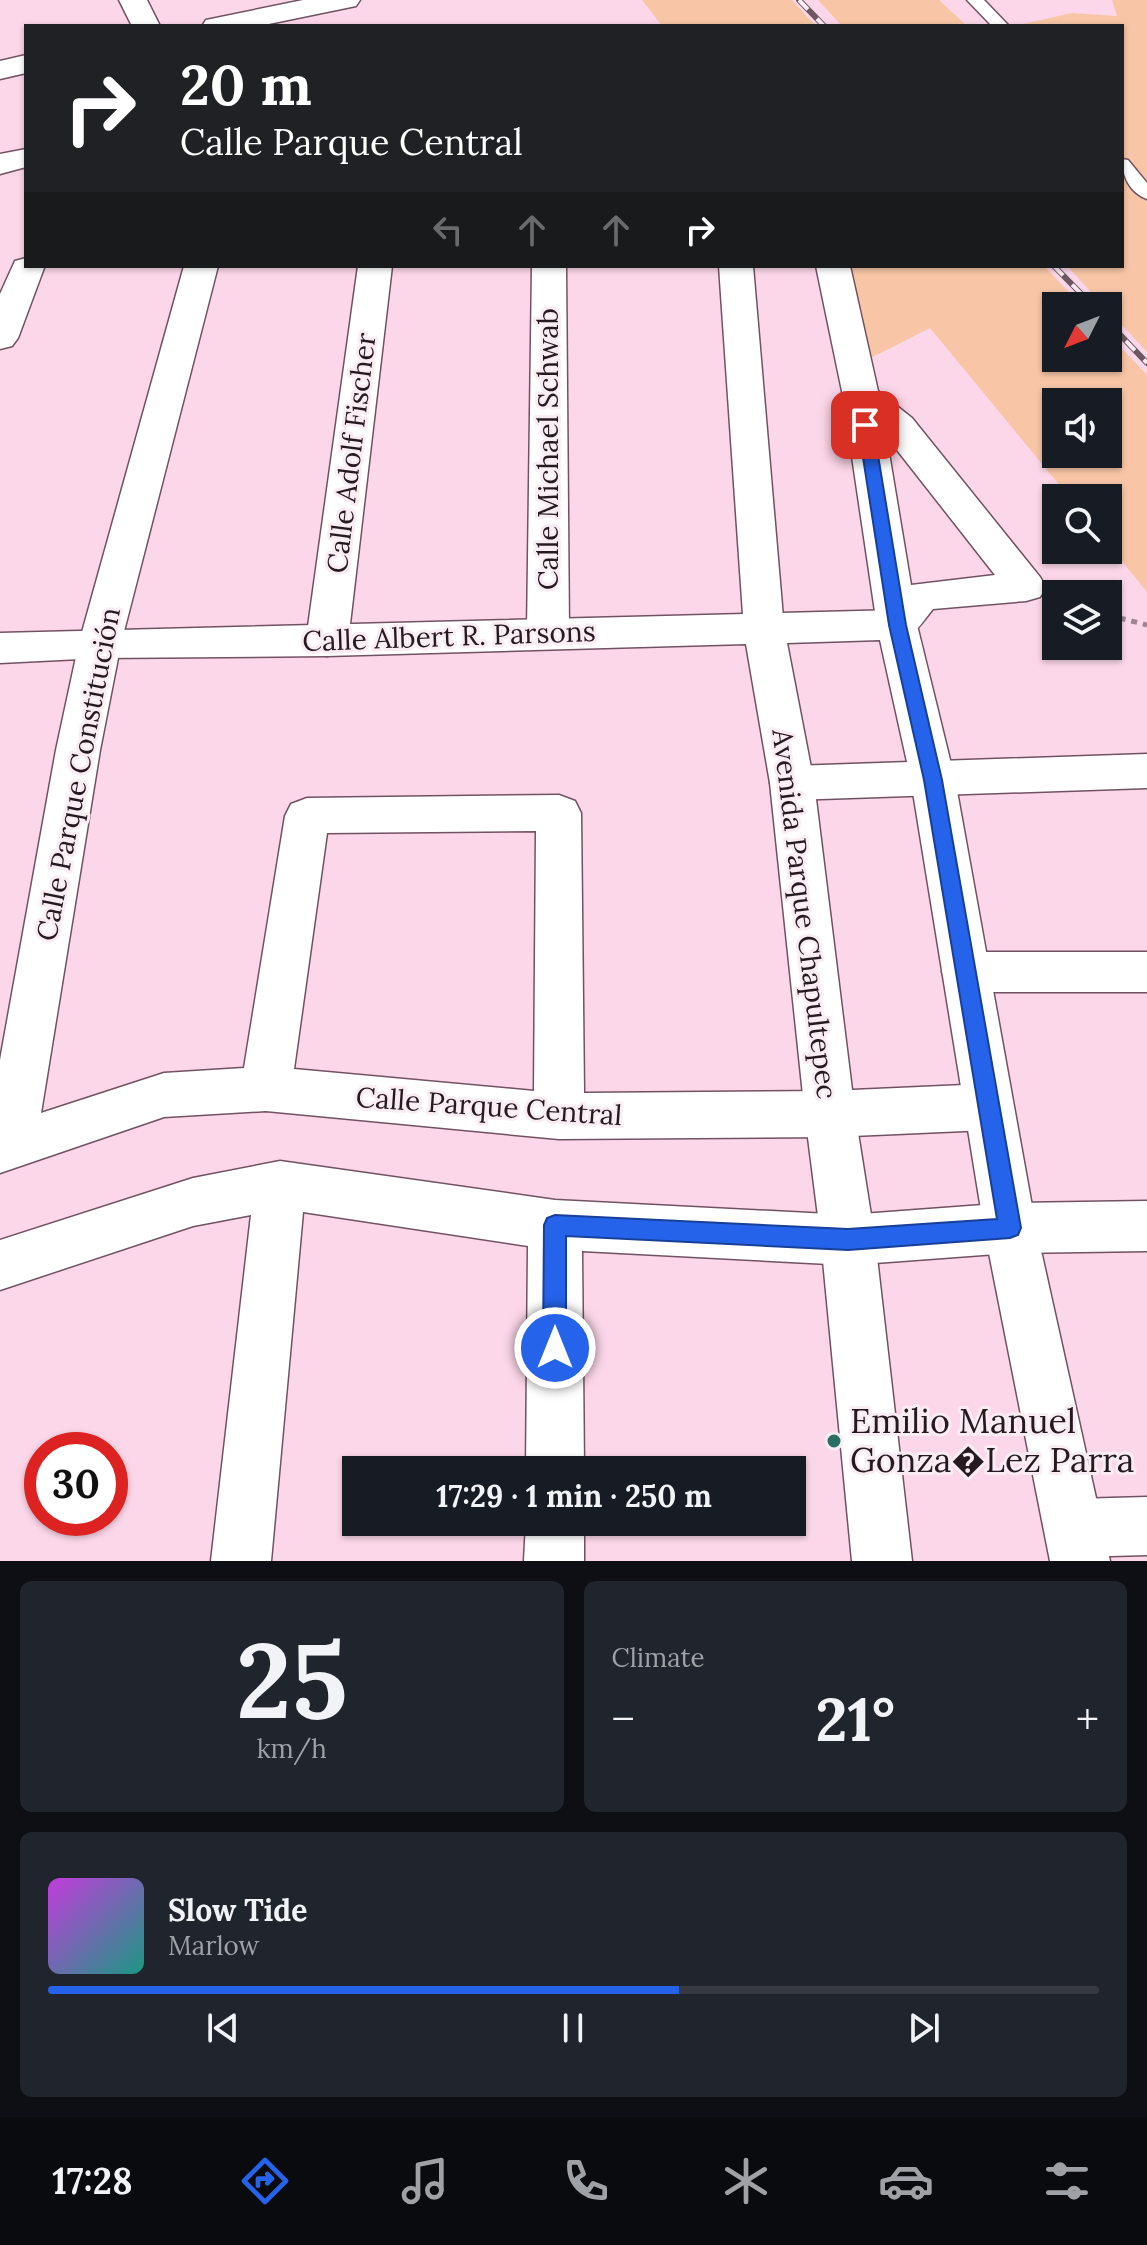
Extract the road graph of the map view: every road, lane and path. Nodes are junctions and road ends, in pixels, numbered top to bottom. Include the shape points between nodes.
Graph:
1 (133, 0) edge
2 (346, 0) edge
3 (975, 0) edge
4 (305, 4) edge
5 (145, 24) edge
6 (224, 24) edge
7 (999, 24) edge
8 (24, 64) edge
9 (0, 70) edge
10 (24, 158) edge
11 (0, 164) edge
12 (1124, 166) edge
13 (1147, 194) edge
14 (200, 268) edge
15 (375, 268) edge
16 (549, 268) edge
17 (736, 268) edge
18 (833, 268) edge
19 (21, 269) edge
20 (0, 338) edge
21 (861, 396) junction
22 (1122, 619) edge
23 (897, 625) junction
24 (1147, 625) edge
25 (764, 629) junction
26 (548, 632) junction
27 (327, 641) junction
28 (100, 643) junction
29 (0, 648) edge
30 (1147, 771) edge
31 (933, 780) junction
32 (792, 783) junction
33 (966, 972) junction
34 (1147, 972) edge
35 (266, 1089) junction
36 (987, 1107) junction
37 (830, 1114) junction
38 (559, 1116) junction
39 (5, 1148) edge
40 (280, 1185) junction
41 (555, 1225) junction
42 (1147, 1226) edge
43 (1010, 1228) junction
44 (848, 1240) junction
45 (0, 1265) edge
46 (555, 1456) edge
47 (1147, 1526) edge
48 (555, 1536) edge
49 (1078, 1544) edge
50 (241, 1561) edge
51 (554, 1561) edge
52 (882, 1561) edge

1 - 5 street
2 - 4 street
3 - 7 lane
4 - 6 street
8 - 9 street
10 - 11 street
12 - 13 lane
14 - 28 street, Calle Parque Constitución
15 - 27 street, Calle Adolf Fischer
16 - 26 street, Calle Michael Schwab
17 - 25 street, Avenida Parque Chapultepec
18 - 21 street
19 - 20 street
21 - 23 street
21 - 23 street via 899,427 1026,587 921,596
22 - 24 path
23 - 25 street, Calle Albert R. Parsons
23 - 31 street
25 - 26 street, Calle Albert R. Parsons
25 - 32 street, Avenida Parque Chapultepec
26 - 27 street, Calle Albert R. Parsons
27 - 28 street, Calle Albert R. Parsons
28 - 29 street, Calle Albert R. Parsons
28 - 39 street, Calle Parque Constitución
30 - 31 street
31 - 32 street
31 - 33 street
32 - 37 street, Avenida Parque Chapultepec
33 - 34 street
33 - 36 street
35 - 38 street, Calle Parque Central
35 - 38 street via 307,816 559,813
35 - 39 street, Calle Parque Central via 164,1095
36 - 37 street, Calle Parque Central
36 - 43 street
37 - 38 street, Calle Parque Central
37 - 44 street, Avenida Parque Chapultepec
40 - 41 street
40 - 45 street via 193,1202
40 - 50 street
41 - 44 street
41 - 46 street
42 - 43 street
43 - 44 street
43 - 49 street
44 - 52 street, Avenida Parque Chapultepec
47 - 49 street
48 - 51 street

